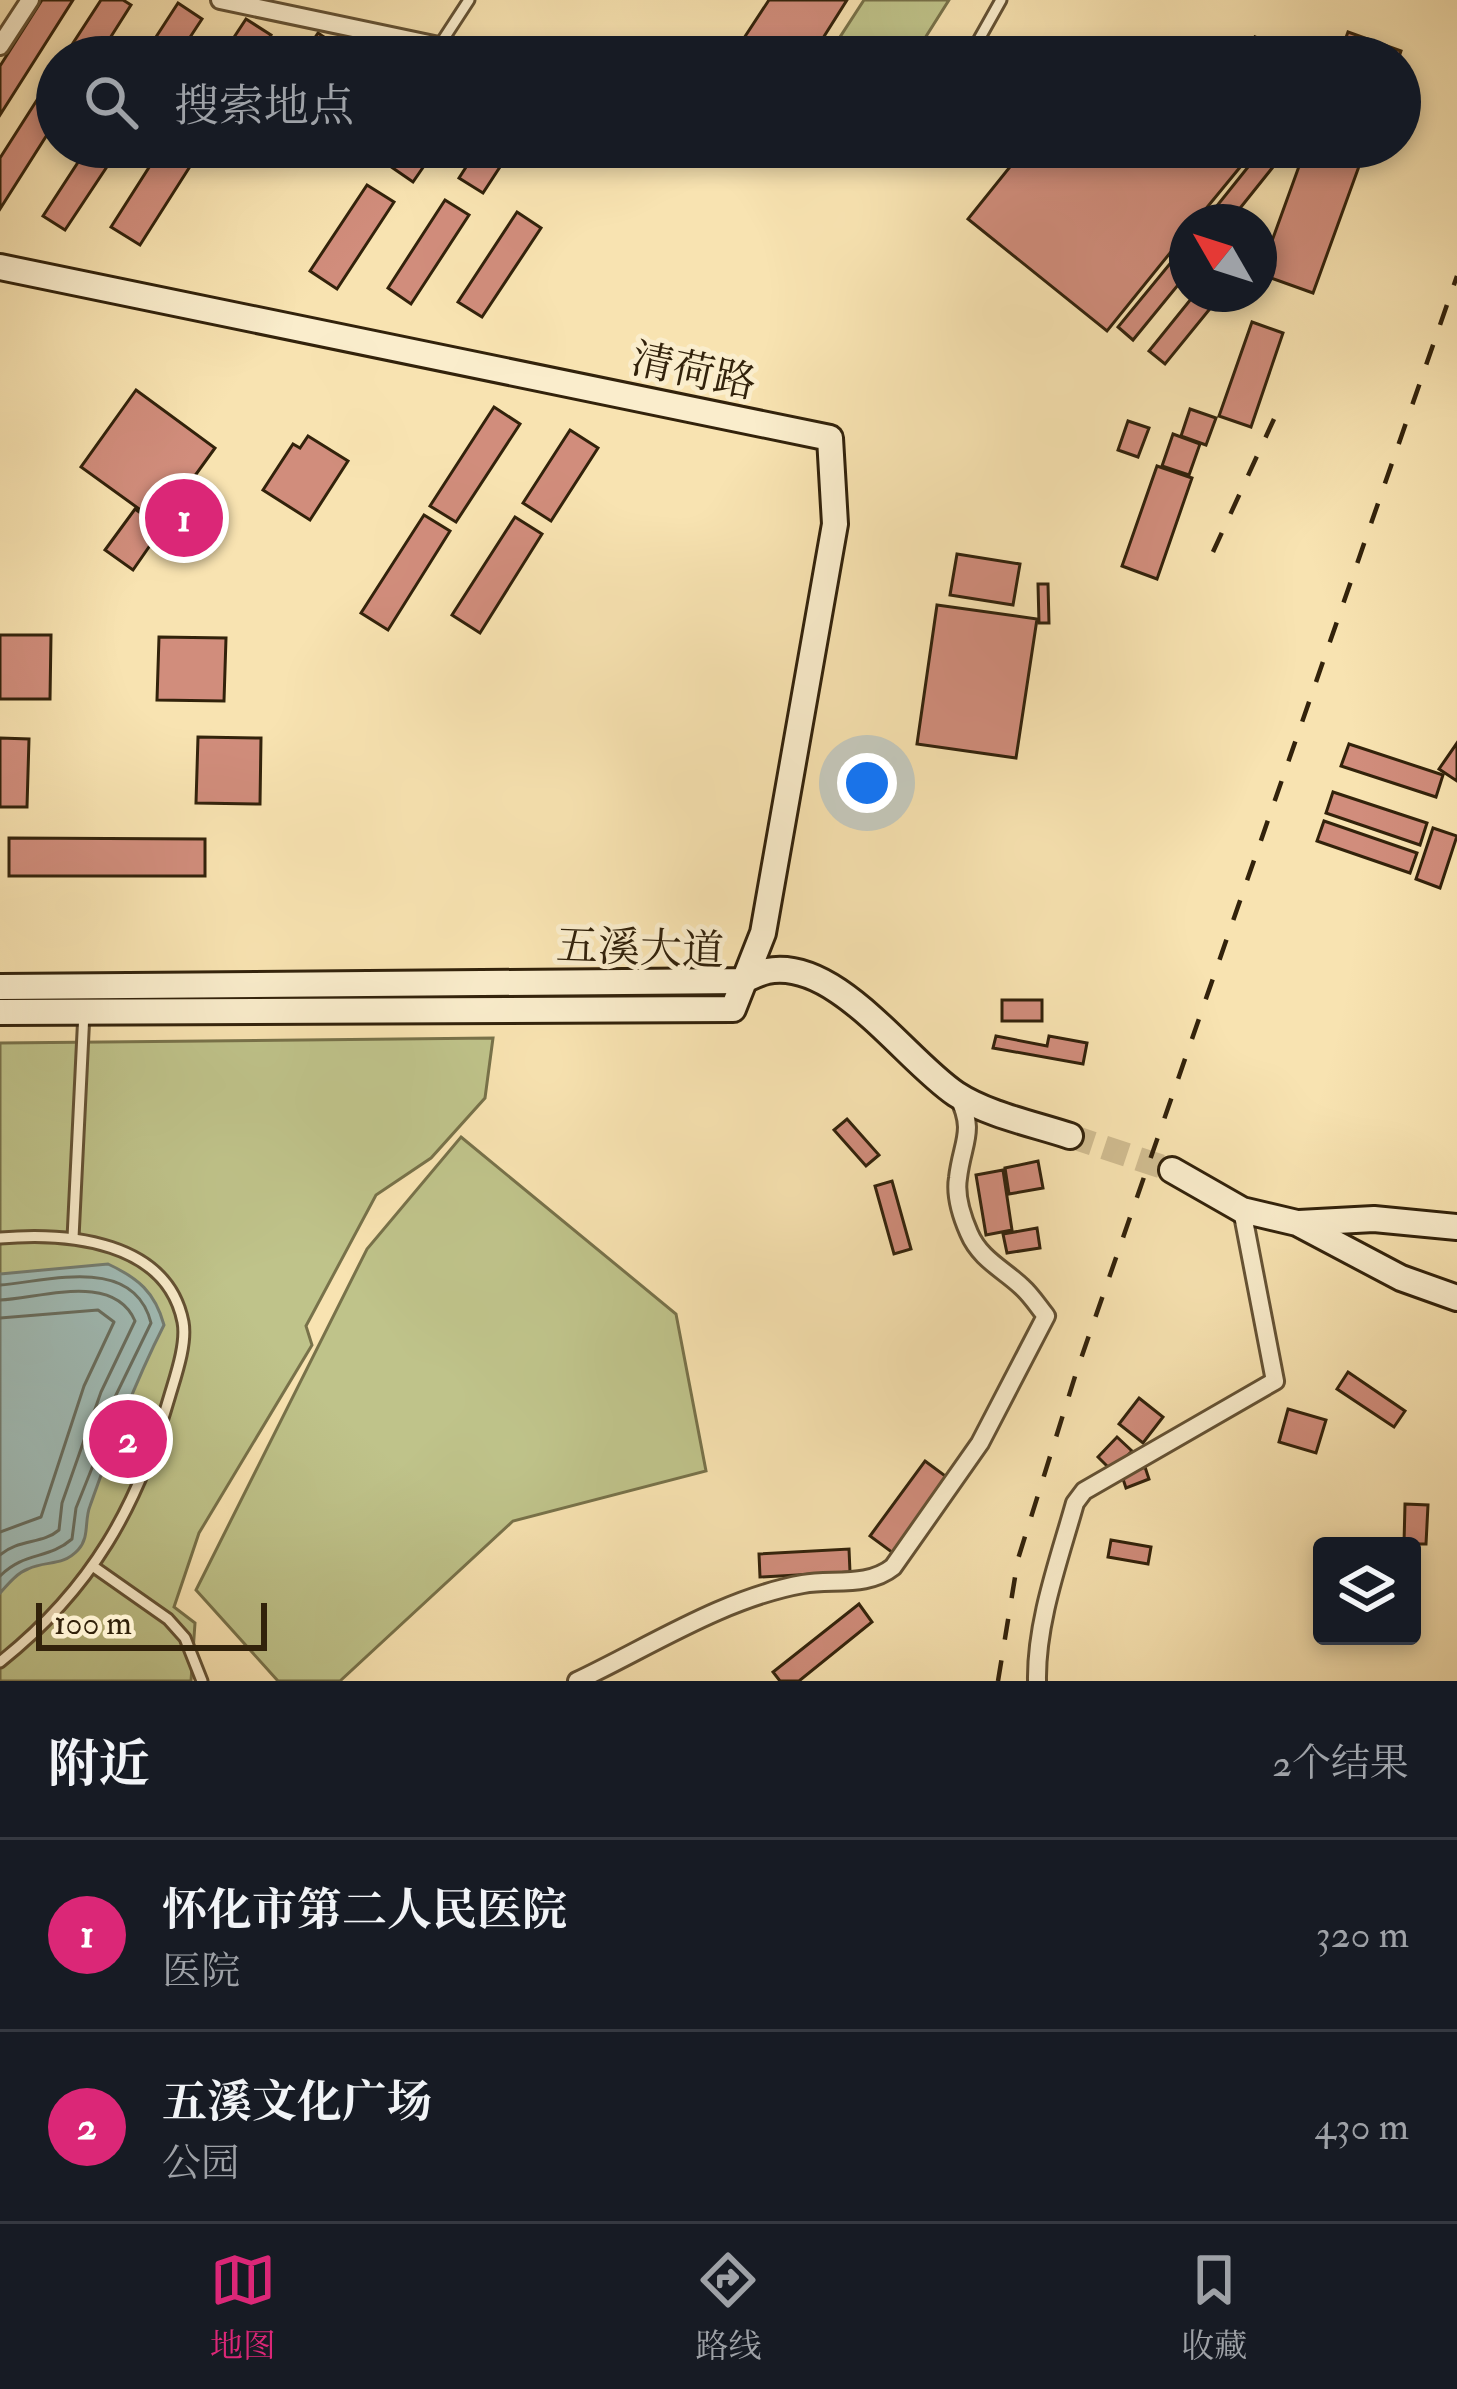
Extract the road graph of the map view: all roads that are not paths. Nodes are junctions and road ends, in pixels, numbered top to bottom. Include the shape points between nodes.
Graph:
1 (30, 0) edge
2 (220, 0) edge
3 (469, 0) edge
4 (1001, 0) edge
5 (391, 36) edge
6 (446, 36) edge
7 (981, 36) edge
8 (0, 46) edge
9 (0, 268) edge
10 (741, 981) junction
11 (0, 987) edge
12 (0, 1012) edge
13 (84, 1012) junction
14 (958, 1096) junction
15 (1070, 1136) tunnel mouth
16 (1172, 1170) tunnel mouth
17 (1242, 1210) junction
18 (1297, 1223) junction
19 (1457, 1228) edge
20 (0, 1238) edge
21 (73, 1238) junction
22 (1457, 1298) edge
23 (94, 1567) junction
24 (0, 1662) edge
25 (202, 1681) edge
26 (577, 1681) edge
27 (1037, 1681) edge

1 - 8 street
2 - 5 street
3 - 6 lane
4 - 7 lane
9 - 10 street, 清荷路 via 830,438 836,524 763,933
10 - 11 street, 五溪大道
10 - 13 street, 五溪大道 via 734,1009
10 - 14 street via 770,970 822,980
12 - 13 street, 五溪大道
13 - 21 lane
14 - 15 street
14 - 26 street via 969,1117 957,1179 970,1238 1046,1316 980,1443 879,1578 752,1597
16 - 17 street
17 - 18 street
17 - 27 street via 1275,1381 1098,1481 1075,1503
18 - 19 street via 1374,1219
18 - 22 street
20 - 21 lane
21 - 23 lane via 152,1266 185,1327 151,1462
23 - 24 lane via 44,1627
23 - 25 lane via 168,1619

